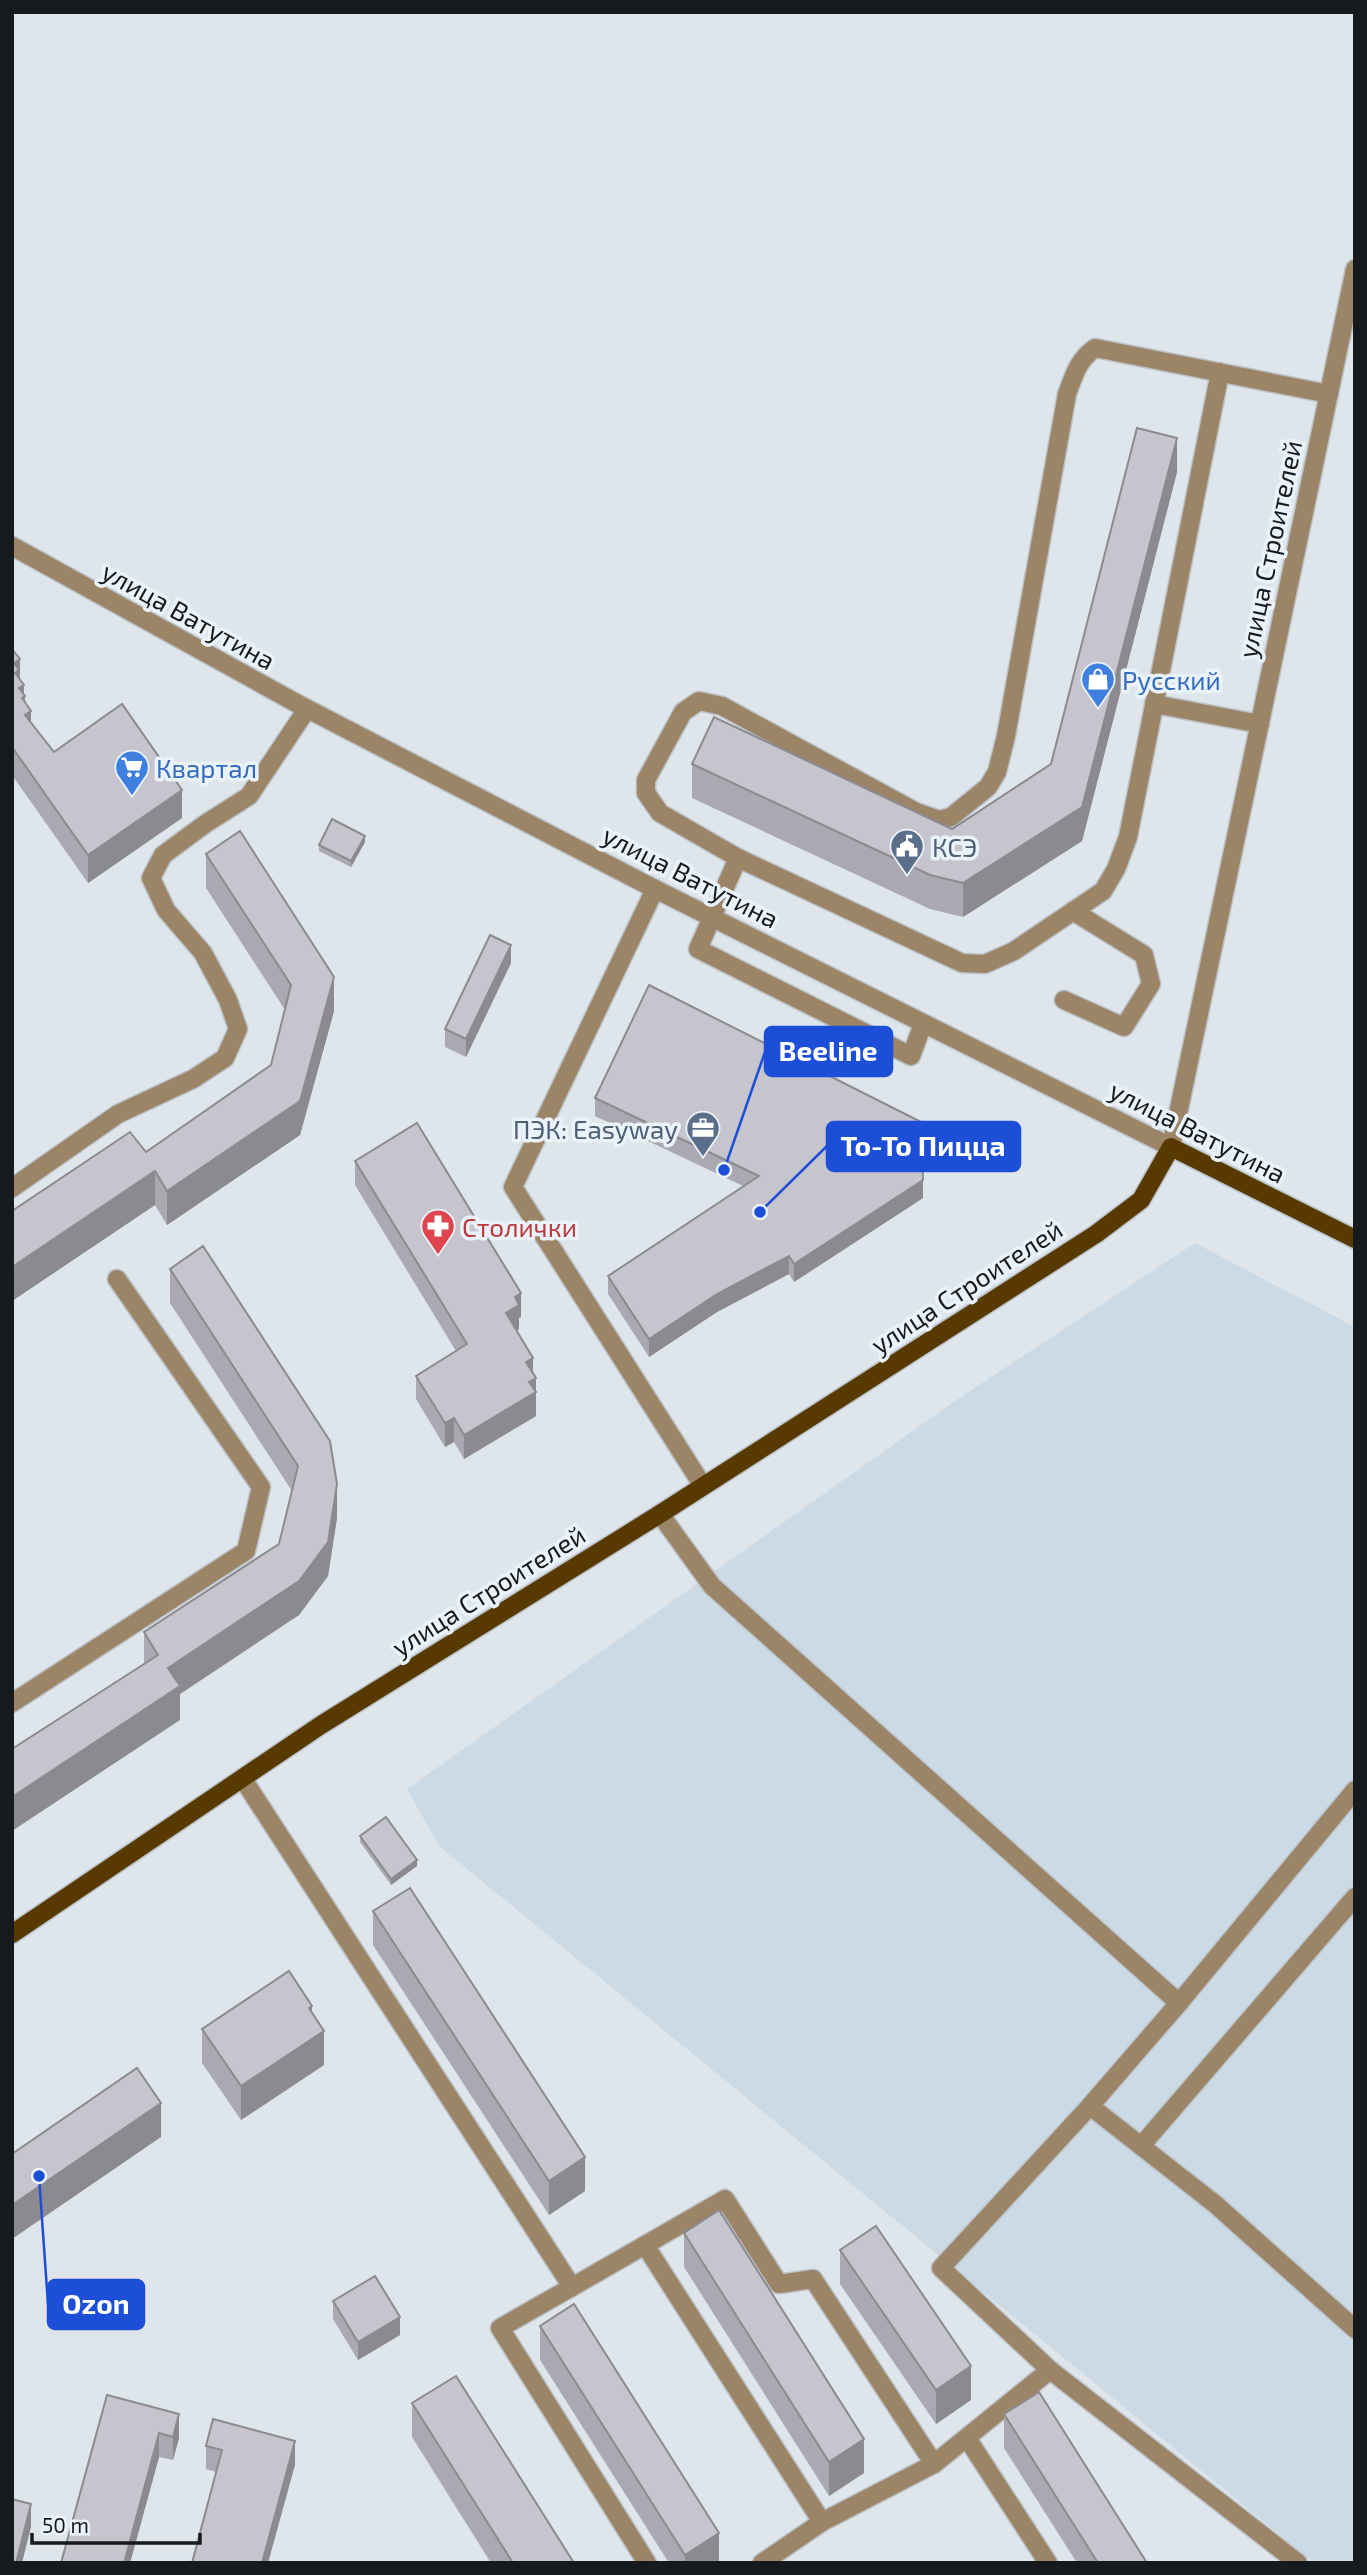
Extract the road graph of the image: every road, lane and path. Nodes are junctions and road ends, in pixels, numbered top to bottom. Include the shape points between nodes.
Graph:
1 (1355, 269) edge
2 (1352, 294) edge
3 (1220, 372) junction
4 (1329, 394) junction
5 (12, 546) edge
6 (1154, 704) junction
7 (307, 709) junction
8 (1260, 724) junction
9 (738, 858) junction
10 (655, 889) junction
11 (1073, 911) junction
12 (712, 915) junction
13 (1064, 1000) dead end
14 (923, 1024) junction
15 (1171, 1147) junction
16 (12, 1188) edge
17 (1355, 1239) edge
18 (117, 1279) dead end
19 (703, 1486) junction
20 (660, 1514) junction
21 (12, 1703) edge
22 (243, 1779) junction
23 (1355, 1790) edge
24 (1355, 1897) edge
25 (12, 1934) edge
26 (1179, 2003) junction
27 (1090, 2106) junction
28 (1141, 2146) junction
29 (645, 2245) junction
30 (572, 2287) junction
31 (1355, 2329) edge
32 (1050, 2370) junction
33 (967, 2438) junction
34 (934, 2464) junction
35 (822, 2522) junction
36 (647, 2563) edge
37 (762, 2563) edge
38 (1048, 2563) edge
39 (1298, 2563) edge

1 - 2 street, улица Строителей
2 - 4 street, улица Строителей
3 - 4 street
3 - 6 street
3 - 9 street via 1095,348 1076,367 1067,394 997,772 988,787 951,817 939,820 916,812 722,706 699,701 683,712 646,780 646,793 660,813
4 - 8 street, улица Строителей
5 - 7 street, улица Ватутина
6 - 8 street
6 - 11 street via 1128,838 1116,869 1103,891
7 - 10 street, улица Ватутина
7 - 16 street via 249,796 163,855 151,878 166,910 202,953 228,1000 238,1029 225,1058 193,1079 118,1114
8 - 15 street, улица Строителей
9 - 11 street via 962,963 985,964 1014,951
9 - 12 street
10 - 12 street, улица Ватутина
10 - 19 street via 513,1187
11 - 13 street via 1144,955 1151,984 1124,1027
12 - 14 street, улица Ватутина
12 - 14 street via 698,949 911,1056
14 - 15 street, улица Ватутина
15 - 17 main road, улица Ватутина
15 - 19 main road, улица Строителей via 1141,1200 1096,1234
18 - 21 street via 261,1487 246,1551
19 - 20 main road, улица Строителей
20 - 22 main road, улица Строителей via 321,1725
20 - 26 street via 712,1586
22 - 25 main road, улица Строителей
22 - 30 street
23 - 26 street
24 - 28 street
26 - 27 street
27 - 28 street
27 - 32 street via 940,2268
28 - 31 street via 1215,2204
29 - 30 street
29 - 34 street via 725,2199 779,2284 813,2279
29 - 35 street
30 - 36 street via 500,2328
32 - 33 street
32 - 39 street
33 - 34 street
33 - 38 street
34 - 35 street
35 - 37 street

